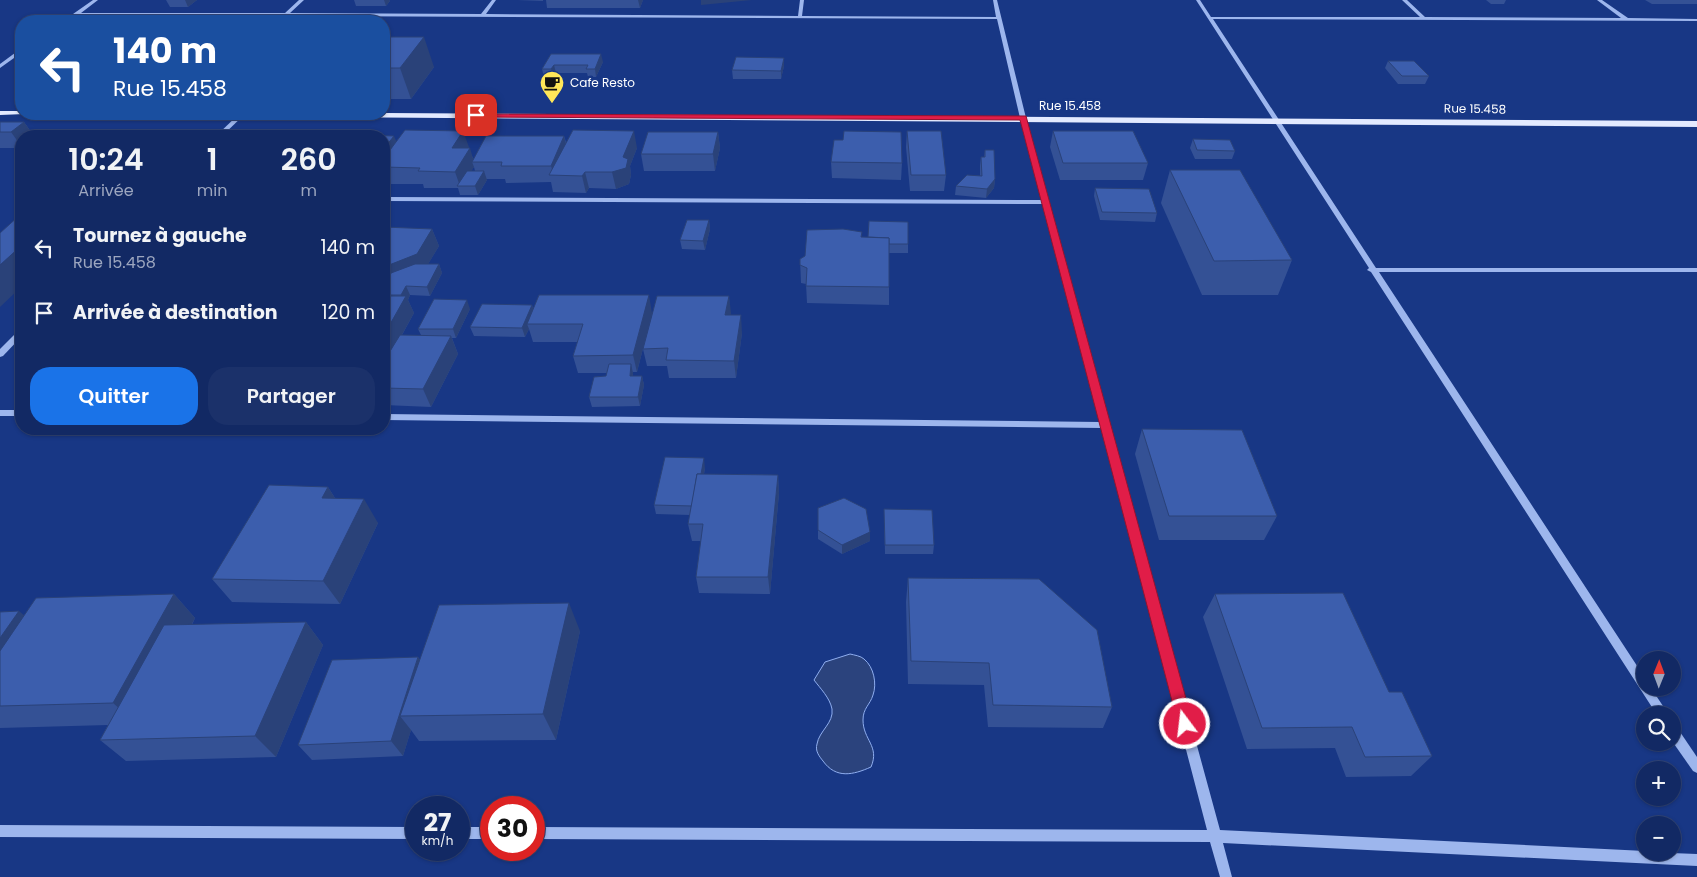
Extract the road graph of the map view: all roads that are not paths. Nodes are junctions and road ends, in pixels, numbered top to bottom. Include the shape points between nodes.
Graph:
1 (96, 0) edge
2 (302, 0) edge
3 (494, 0) edge
4 (802, 0) edge
5 (995, 0) edge
6 (1198, 0) edge
7 (1404, 0) edge
8 (1600, 0) edge
9 (76, 14) joint
10 (287, 14) junction
11 (483, 15) junction
12 (800, 16) junction
13 (999, 18) junction
14 (1209, 18) junction
15 (1423, 18) junction
16 (1627, 20) junction
17 (1697, 20) edge
18 (15, 55) edge
19 (0, 66) edge
20 (0, 113) edge
21 (15, 113) edge
22 (390, 115) edge
23 (1023, 118) junction
24 (236, 120) edge
25 (1275, 120) junction
26 (1697, 124) edge
27 (225, 130) edge
28 (390, 199) edge
29 (1047, 202) junction
30 (1371, 270) junction
31 (1697, 270) edge
32 (15, 339) edge
33 (0, 354) edge
34 (0, 413) edge
35 (15, 413) edge
36 (390, 417) edge
37 (1106, 425) junction
38 (1657, 706) edge
39 (1681, 743) edge
40 (1697, 767) edge
41 (0, 831) edge
42 (405, 833) edge
43 (545, 833) edge
44 (1215, 836) junction
45 (1697, 860) edge
46 (1226, 877) edge

1 - 9 street
2 - 10 street
3 - 11 street
4 - 12 street
5 - 13 street
6 - 14 street
7 - 15 street
8 - 16 street
9 - 10 street
10 - 11 street
11 - 12 street
12 - 13 street
13 - 23 street
14 - 15 street
14 - 25 street
15 - 16 street
16 - 17 street
18 - 19 street
20 - 21 main road
22 - 23 main road, Rue 15.458
23 - 25 main road, Rue 15.458
23 - 29 street
24 - 27 street
25 - 26 main road, Rue 15.458
25 - 30 street
28 - 29 street
29 - 37 street
30 - 31 street
30 - 38 street
32 - 33 street
34 - 35 street
36 - 37 street
37 - 44 street
39 - 40 street
41 - 42 street
43 - 44 street
44 - 45 street
44 - 46 street

